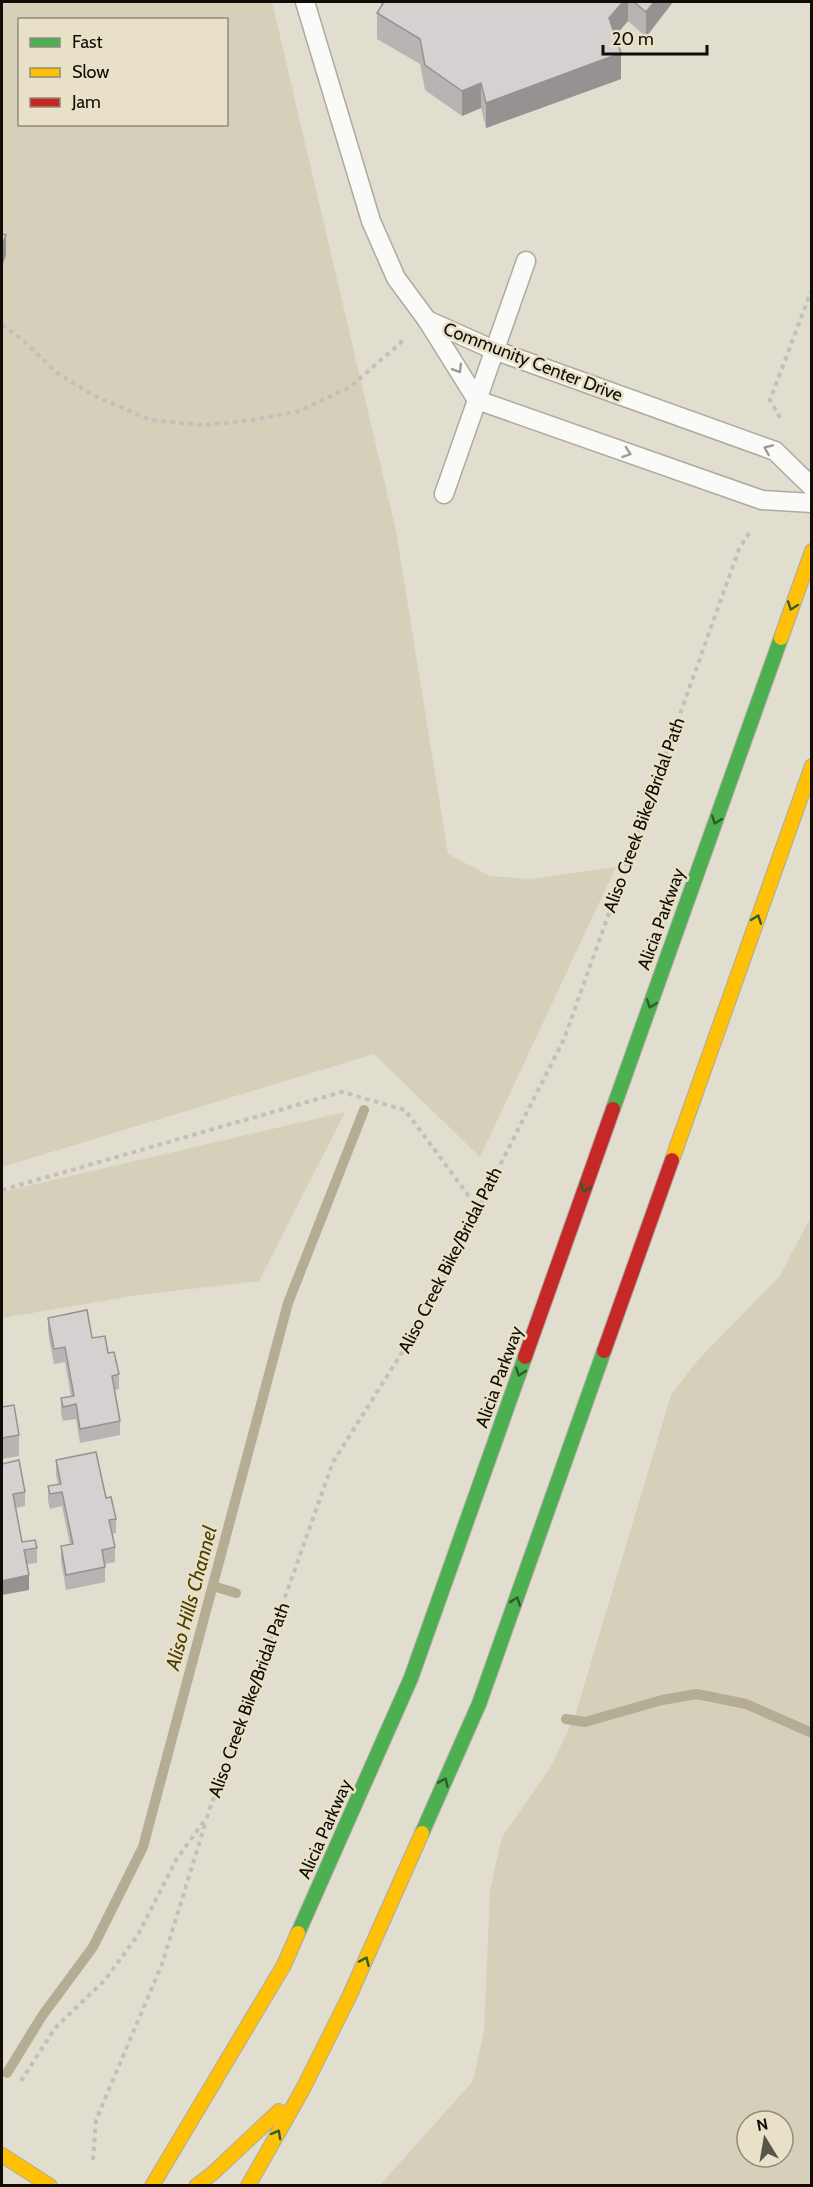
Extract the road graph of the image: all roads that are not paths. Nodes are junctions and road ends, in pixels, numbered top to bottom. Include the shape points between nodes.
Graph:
1 (305, 2) edge
2 (526, 261) dead end
3 (427, 320) junction
4 (494, 350) junction
5 (477, 400) junction
6 (812, 487) edge
7 (444, 494) dead end
8 (812, 503) edge
9 (812, 551) edge
10 (812, 766) edge
11 (303, 2089) junction
12 (2, 2155) edge
13 (50, 2186) edge
14 (152, 2186) edge
15 (196, 2186) edge
16 (248, 2186) edge

1 - 3 lane via 370,221 396,278
2 - 4 lane
3 - 4 lane, Community Center Drive
3 -> 5 lane, Community Center Drive
4 - 5 lane
6 -> 4 lane, Community Center Drive via 775,451
5 - 7 lane
5 -> 8 lane via 762,500
9 -> 14 main road, Alicia Parkway via 411,1678 284,1965
11 -> 10 main road via 349,1997 479,1704
11 - 15 main road
16 -> 11 main road
12 - 13 main road

